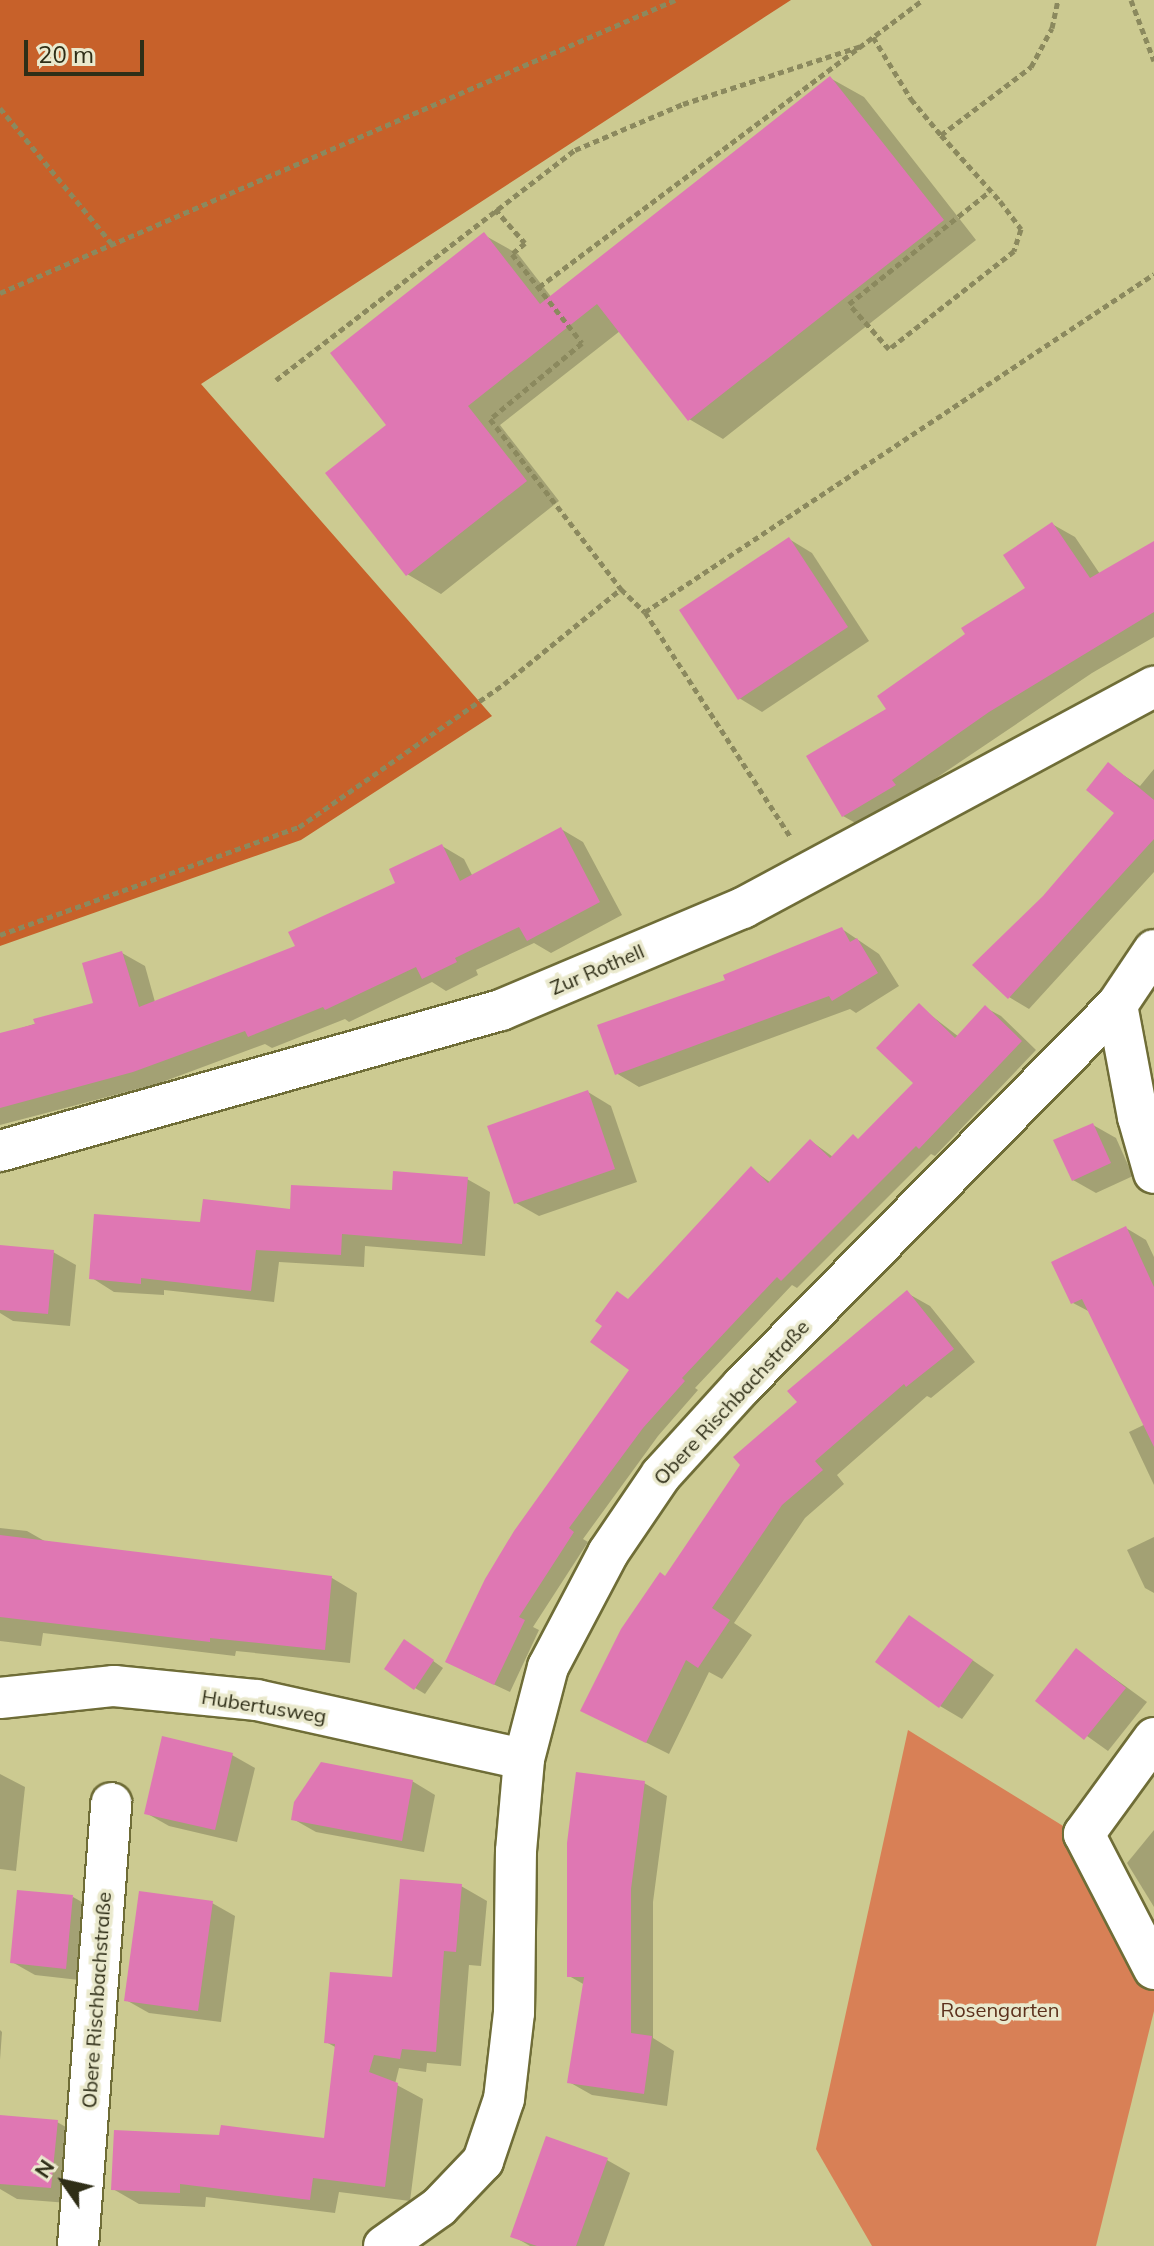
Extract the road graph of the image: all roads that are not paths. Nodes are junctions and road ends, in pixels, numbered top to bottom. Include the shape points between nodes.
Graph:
1 (1154, 687) edge
2 (1154, 950) edge
3 (1117, 1005) junction
4 (0, 1151) edge
5 (1154, 1173) edge
6 (0, 1698) edge
7 (1154, 1738) edge
8 (524, 1759) junction
9 (111, 1803) dead end
10 (1154, 1969) edge
11 (78, 2246) edge
12 (384, 2246) edge

1 - 4 street, Zur Rothell via 743,908 501,1010
2 - 3 street, Obere Rischbachstraße
3 - 5 street
3 - 8 street, Obere Rischbachstraße via 661,1475 608,1553 548,1667
6 - 8 street, Hubertusweg via 114,1686 257,1700
7 - 10 street via 1084,1834
8 - 12 street, Obere Rischbachstraße via 516,1851 514,2013 504,2099 483,2161 439,2207
9 - 11 street, Obere Rischbachstraße

